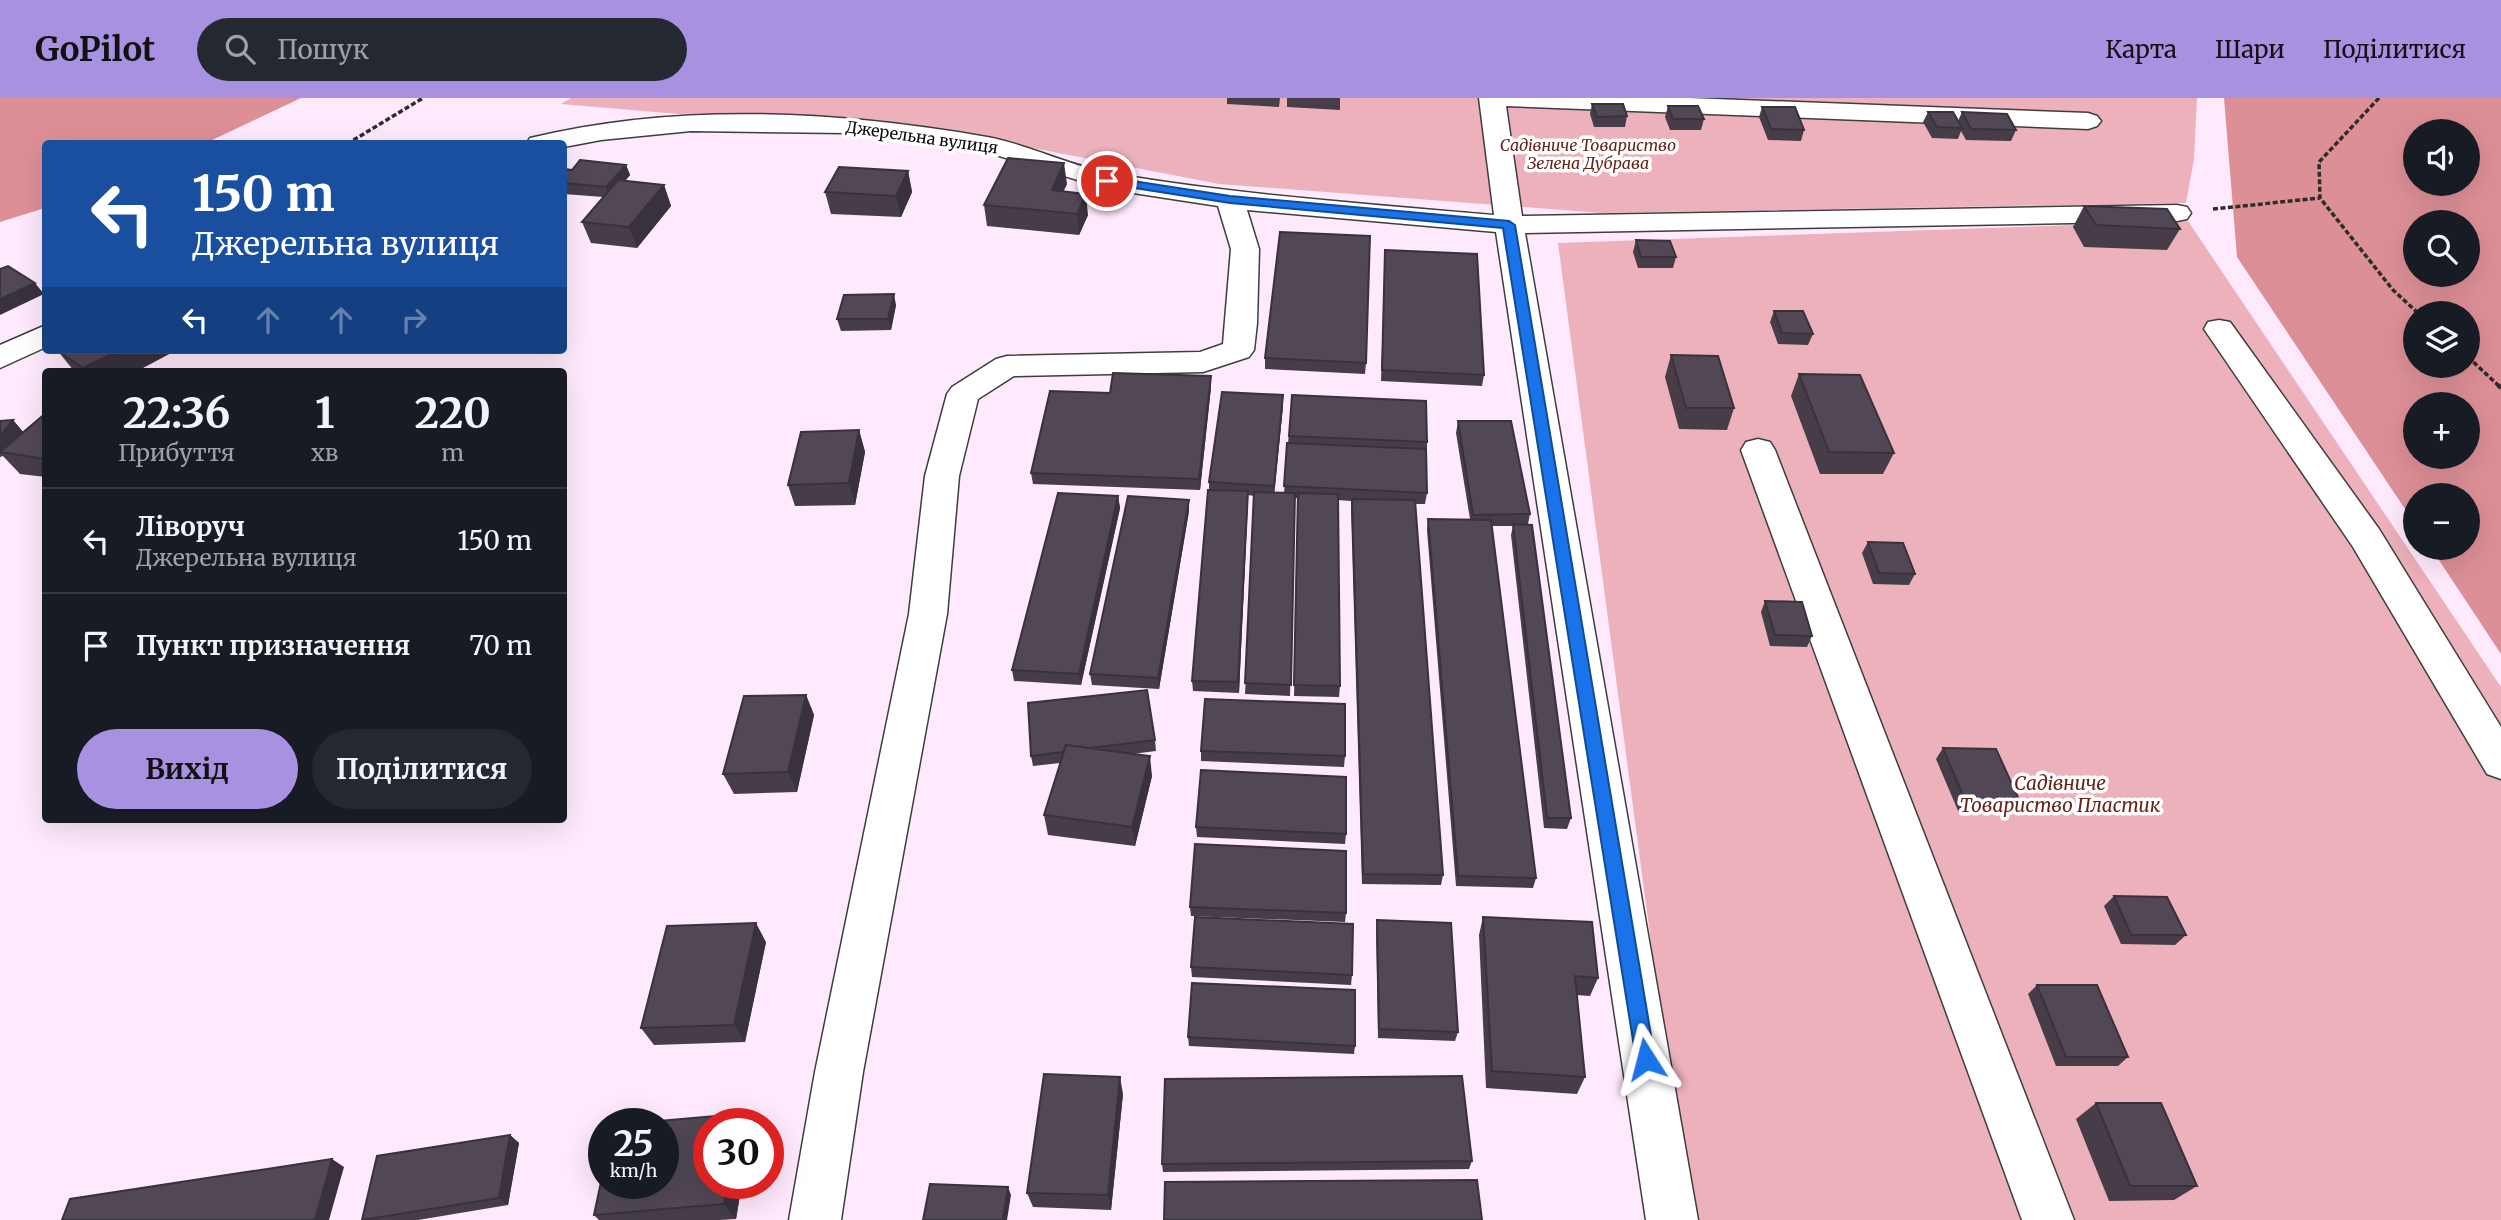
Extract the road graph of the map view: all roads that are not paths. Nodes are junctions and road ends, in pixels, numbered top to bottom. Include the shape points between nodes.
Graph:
1 (1492, 99) edge
2 (2088, 121) dead end
3 (560, 140) edge
4 (1230, 200) junction
5 (2177, 214) road end
6 (1509, 225) junction
7 (2219, 329) dead end
8 (42, 336) edge
9 (0, 358) edge
10 (1758, 450) dead end
11 (2501, 762) edge
12 (815, 1220) edge
13 (1672, 1220) edge
14 (2048, 1220) edge

1 - 2 street
1 - 6 street
3 - 4 street, Джерельна вулиця via 691,123 846,125 989,145 1107,181
4 - 6 street, Джерельна вулиця
4 - 12 street via 1245,249 1238,350 1203,362 1007,366 963,394 942,476 928,614 841,1059
5 - 6 street, Джерельна вулиця
6 - 13 street
7 - 11 street via 2366,538
8 - 9 street
10 - 14 street

